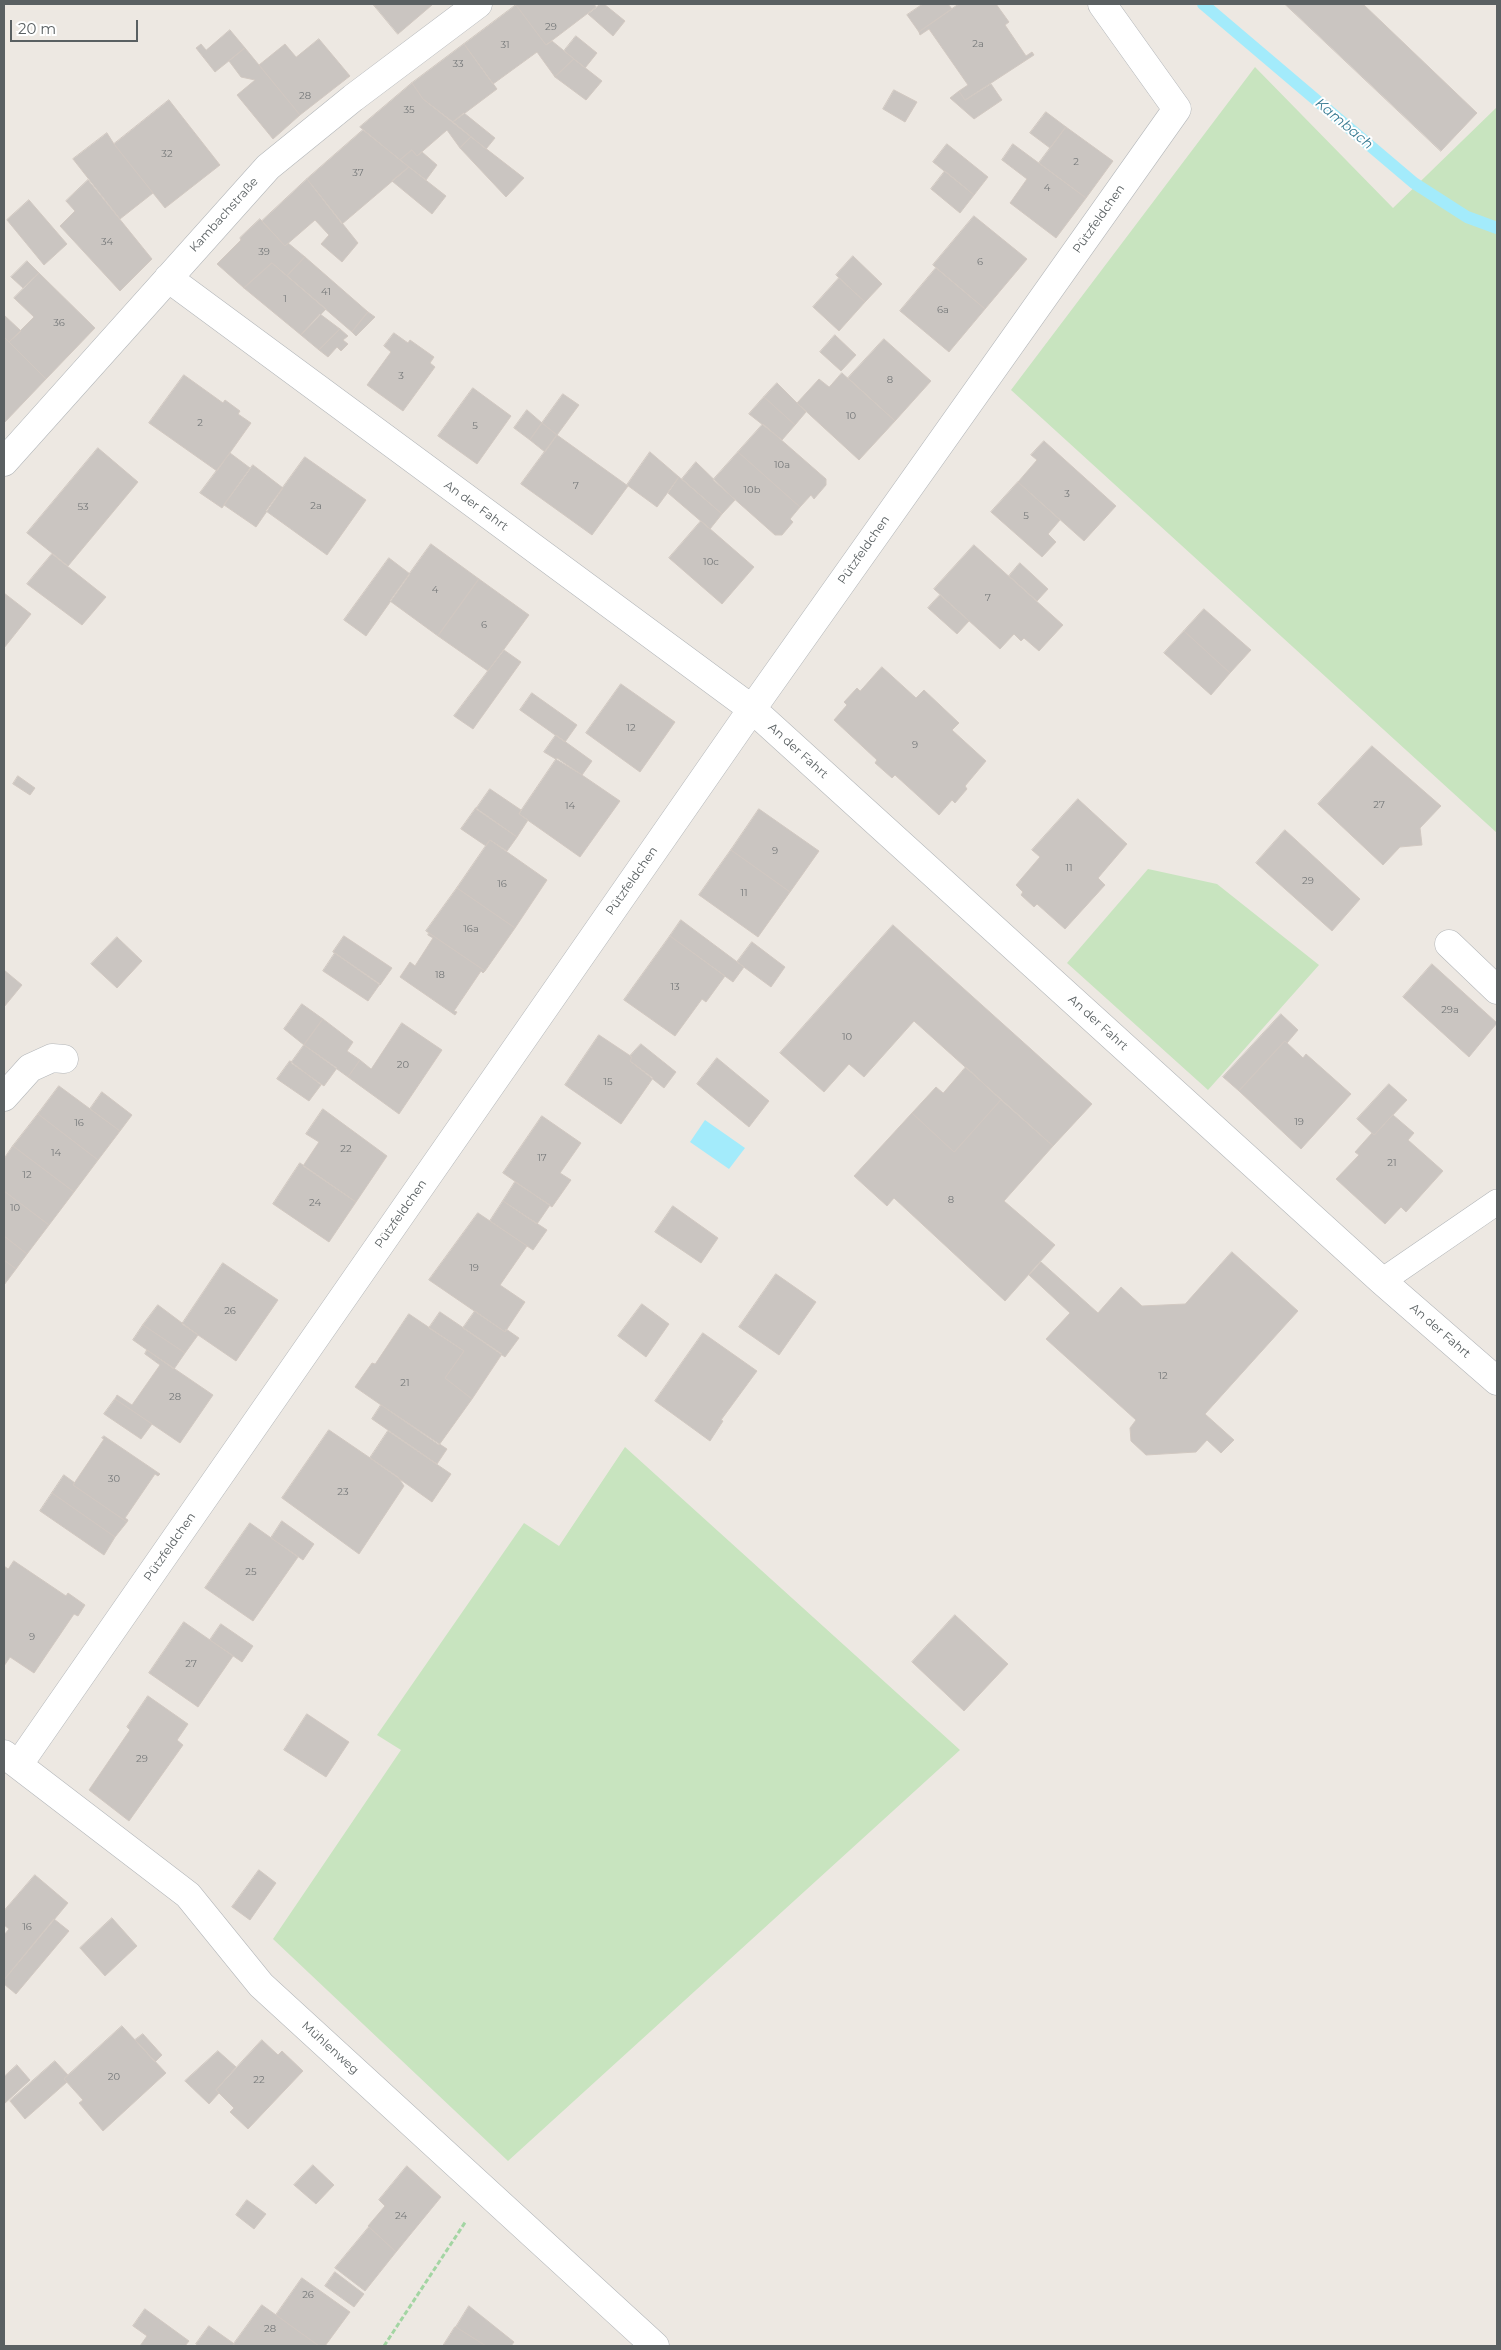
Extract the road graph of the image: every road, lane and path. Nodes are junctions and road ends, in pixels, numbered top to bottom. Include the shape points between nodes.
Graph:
1 (478, 4) edge
2 (1102, 4) edge
3 (168, 278) junction
4 (4, 462) edge
5 (752, 709) junction
6 (1449, 944) dead end
7 (1497, 990) edge
8 (64, 1059) dead end
9 (4, 1096) edge
10 (1497, 1202) edge
11 (1382, 1281) junction
12 (1497, 1381) edge
13 (11, 1759) edge
14 (486, 2189) junction
15 (384, 2346) edge
16 (655, 2346) edge

1 - 3 street, Kambachstraße via 268,167
2 - 5 street, Pützfeldchen via 1177,109
3 - 4 street, Kambachstraße
3 - 5 street, An der Fahrt
5 - 11 street, An der Fahrt
5 - 13 street, Pützfeldchen
6 - 7 street
8 - 9 street via 52,1058 30,1068
10 - 11 lane
11 - 12 street, An der Fahrt
13 - 14 street, Mühlenweg via 188,1895 261,1985
14 - 15 path
14 - 16 street, Mühlenweg

